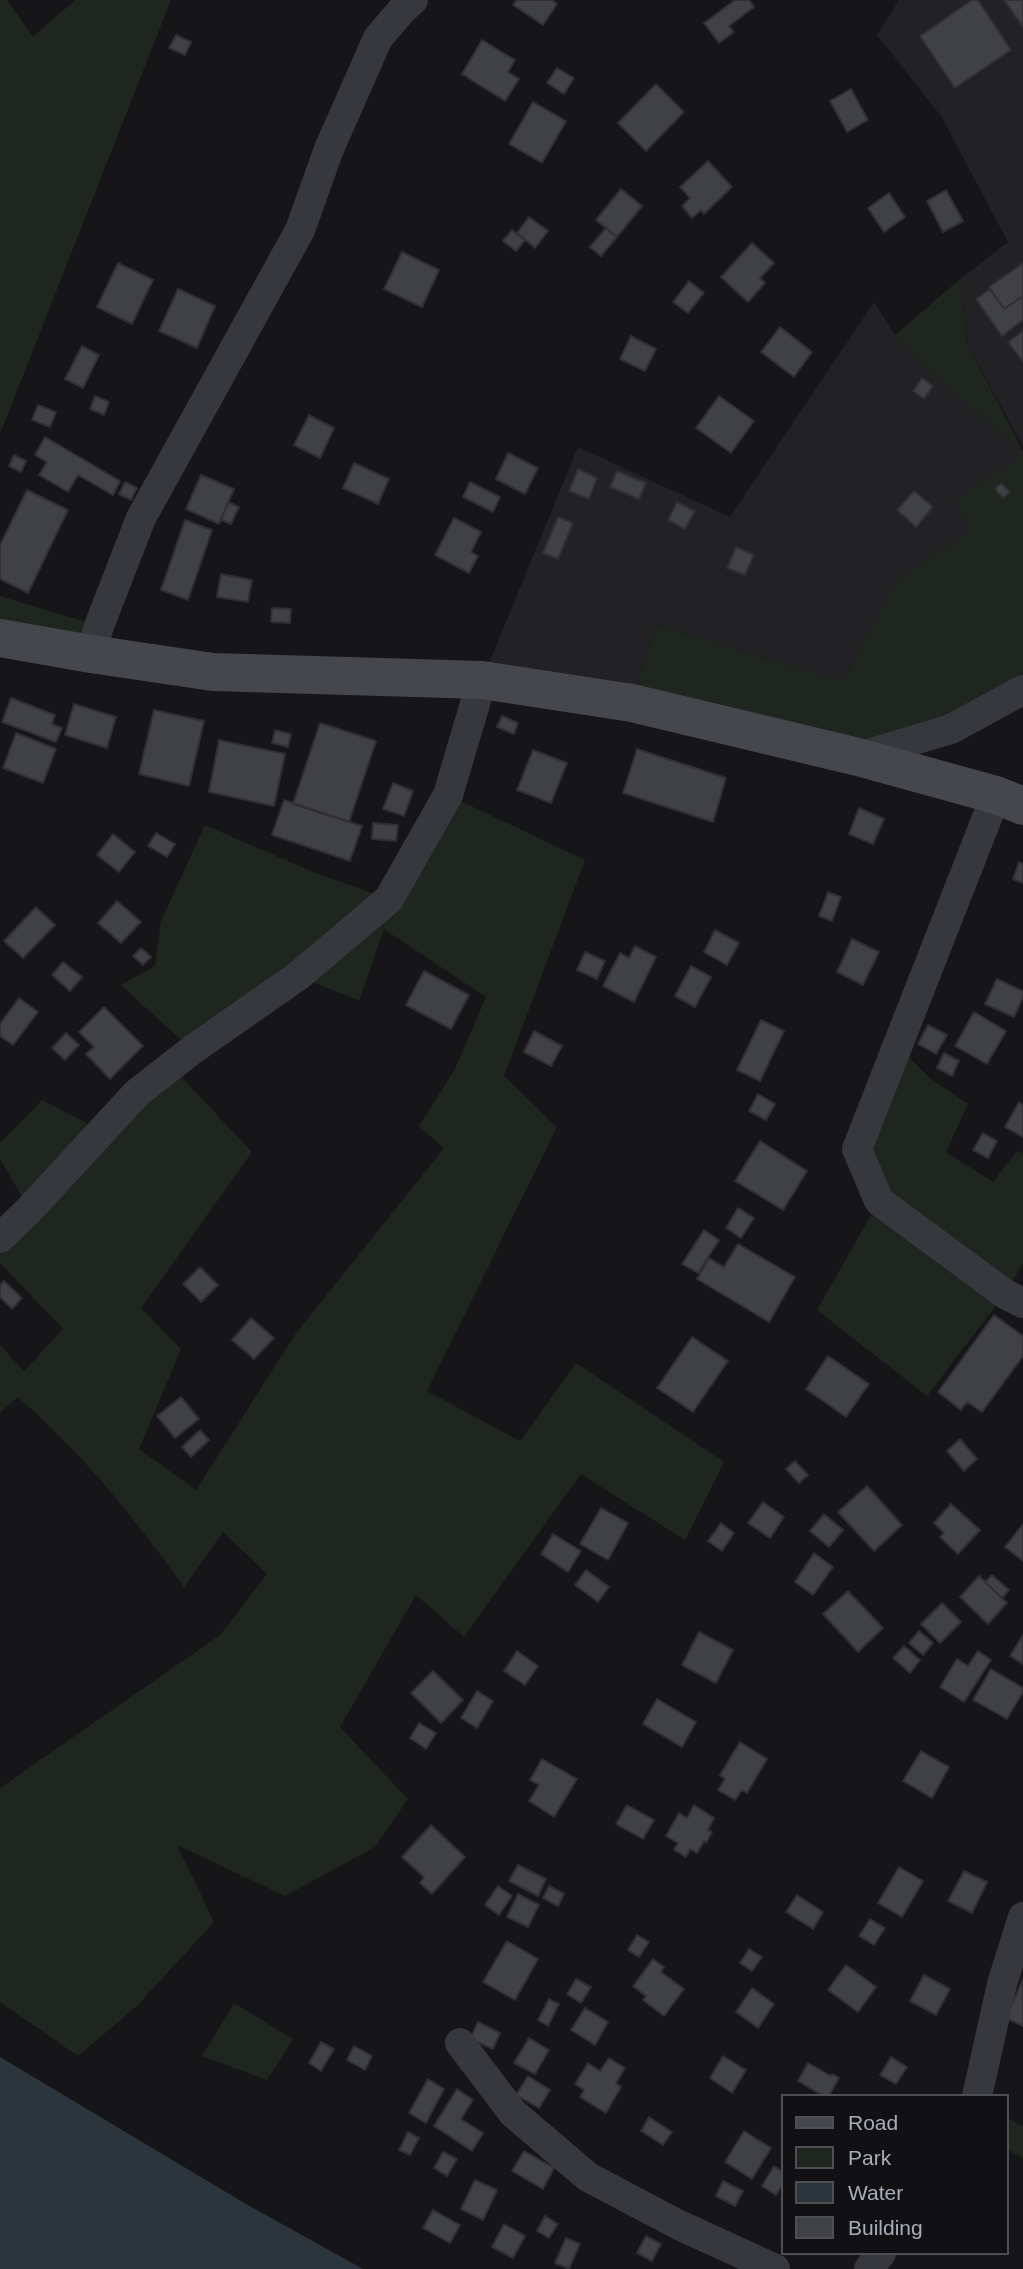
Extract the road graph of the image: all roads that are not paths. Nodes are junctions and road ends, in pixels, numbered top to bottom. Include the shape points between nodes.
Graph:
1 (413, 0) edge
2 (0, 638) edge
3 (91, 654) junction
4 (482, 680) junction
5 (1023, 690) edge
6 (858, 757) junction
7 (1009, 800) edge
8 (0, 1238) edge
9 (1023, 1303) edge
10 (1023, 1917) edge
11 (460, 2043) dead end
12 (977, 2094) edge
13 (775, 2269) edge

1 - 3 street via 378,38 299,230 141,518
2 - 3 main road
3 - 4 main road via 214,672
4 - 6 main road via 632,703
4 - 8 street via 448,795 389,899 298,976 137,1093
5 - 6 street via 951,729
6 - 7 main road
7 - 9 street via 857,1149 879,1201
10 - 12 street via 1002,1984
11 - 13 street via 513,2113 588,2177

